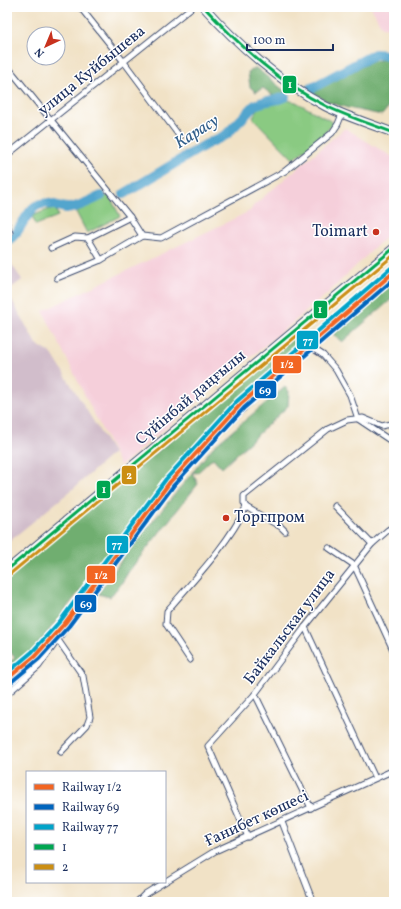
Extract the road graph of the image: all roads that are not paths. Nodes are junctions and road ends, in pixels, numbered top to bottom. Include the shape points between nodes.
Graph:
1 (80, 7) edge
2 (192, 7) edge
3 (204, 7) edge
4 (124, 62) junction
5 (7, 66) edge
6 (342, 114) junction
7 (51, 121) junction
8 (394, 133) edge
9 (180, 137) dead end
10 (7, 155) edge
11 (130, 217) junction
12 (7, 224) edge
13 (10, 233) dead end
14 (142, 236) junction
15 (88, 238) junction
16 (51, 248) dead end
17 (394, 248) edge
18 (101, 260) junction
19 (57, 278) dead end
20 (394, 278) edge
21 (312, 348) junction
22 (358, 418) junction
23 (394, 424) edge
24 (394, 443) edge
25 (335, 506) dead end
26 (246, 507) junction
27 (394, 526) edge
28 (285, 531) dead end
29 (372, 544) junction
30 (329, 548) dead end
31 (354, 565) junction
32 (7, 570) edge
33 (305, 627) junction
34 (58, 640) junction
35 (394, 652) edge
36 (190, 660) dead end
37 (7, 694) edge
38 (255, 694) junction
39 (61, 752) dead end
40 (394, 770) edge
41 (375, 778) junction
42 (311, 808) junction
43 (282, 822) junction
44 (248, 837) junction
45 (166, 881) edge
46 (163, 883) edge
47 (137, 902) edge
48 (313, 902) edge

1 - 4 street
2 - 4 street, улица Куйбышева
3 - 6 main road via 236,41 266,66 313,99
4 - 7 street, улица Куйбышева
4 - 9 street
5 - 7 street
6 - 8 main road
6 - 14 street via 332,133 285,171 160,238
7 - 10 street, улица Куйбышева
7 - 11 street
11 - 14 street
11 - 15 street
12 - 13 street
14 - 18 street
15 - 16 street via 75,238
15 - 18 street
17 - 32 main road, Сүйінбай даңғылы
18 - 19 street
20 - 21 street
21 - 22 street via 323,355 336,370
21 - 34 street via 263,390 194,461 117,557
22 - 23 street via 382,426
22 - 24 street
22 - 26 street via 328,429 244,496
25 - 29 street
26 - 28 street
26 - 36 street via 227,541 167,611 166,624
27 - 29 street, Байкальская улица
29 - 31 street, Байкальская улица
30 - 31 street
31 - 33 street, Байкальская улица
31 - 35 street
33 - 38 street, Байкальская улица
33 - 41 street
34 - 37 street via 39,666
34 - 39 street via 83,676 90,717 87,725
38 - 42 street
38 - 44 street, Байкальская улица via 208,746
40 - 41 street, Ғанибет көшесі
41 - 42 street, Ғанибет көшесі
42 - 43 street, Ғанибет көшесі
43 - 44 street, Ғанибет көшесі
43 - 48 street
44 - 45 street, Ғанибет көшесі via 215,851
46 - 47 street, Ғанибет көшесі

